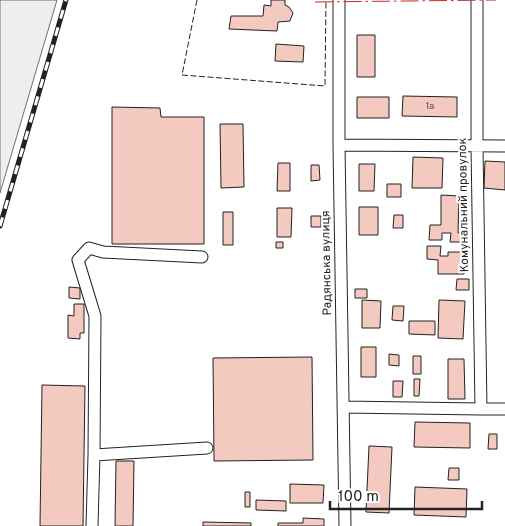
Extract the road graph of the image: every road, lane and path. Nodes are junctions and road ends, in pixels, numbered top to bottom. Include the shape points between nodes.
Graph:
1 (339, 0) edge
2 (477, 0) edge
3 (339, 145) junction
4 (477, 146) junction
5 (505, 146) edge
6 (202, 257) dead end
7 (343, 408) junction
8 (481, 409) junction
9 (505, 409) edge
10 (207, 448) dead end
11 (94, 455) junction
12 (92, 526) edge
13 (345, 526) edge

1 - 3 street, Радянська вулиця
2 - 4 street, Комунальний провулок
3 - 4 street
3 - 7 street, Радянська вулиця
4 - 5 street
4 - 8 street, Комунальний провулок
6 - 11 street via 103,252 90,248 78,260 95,316
7 - 8 street
7 - 13 street, Радянська вулиця
8 - 9 street
10 - 11 street
11 - 12 street

